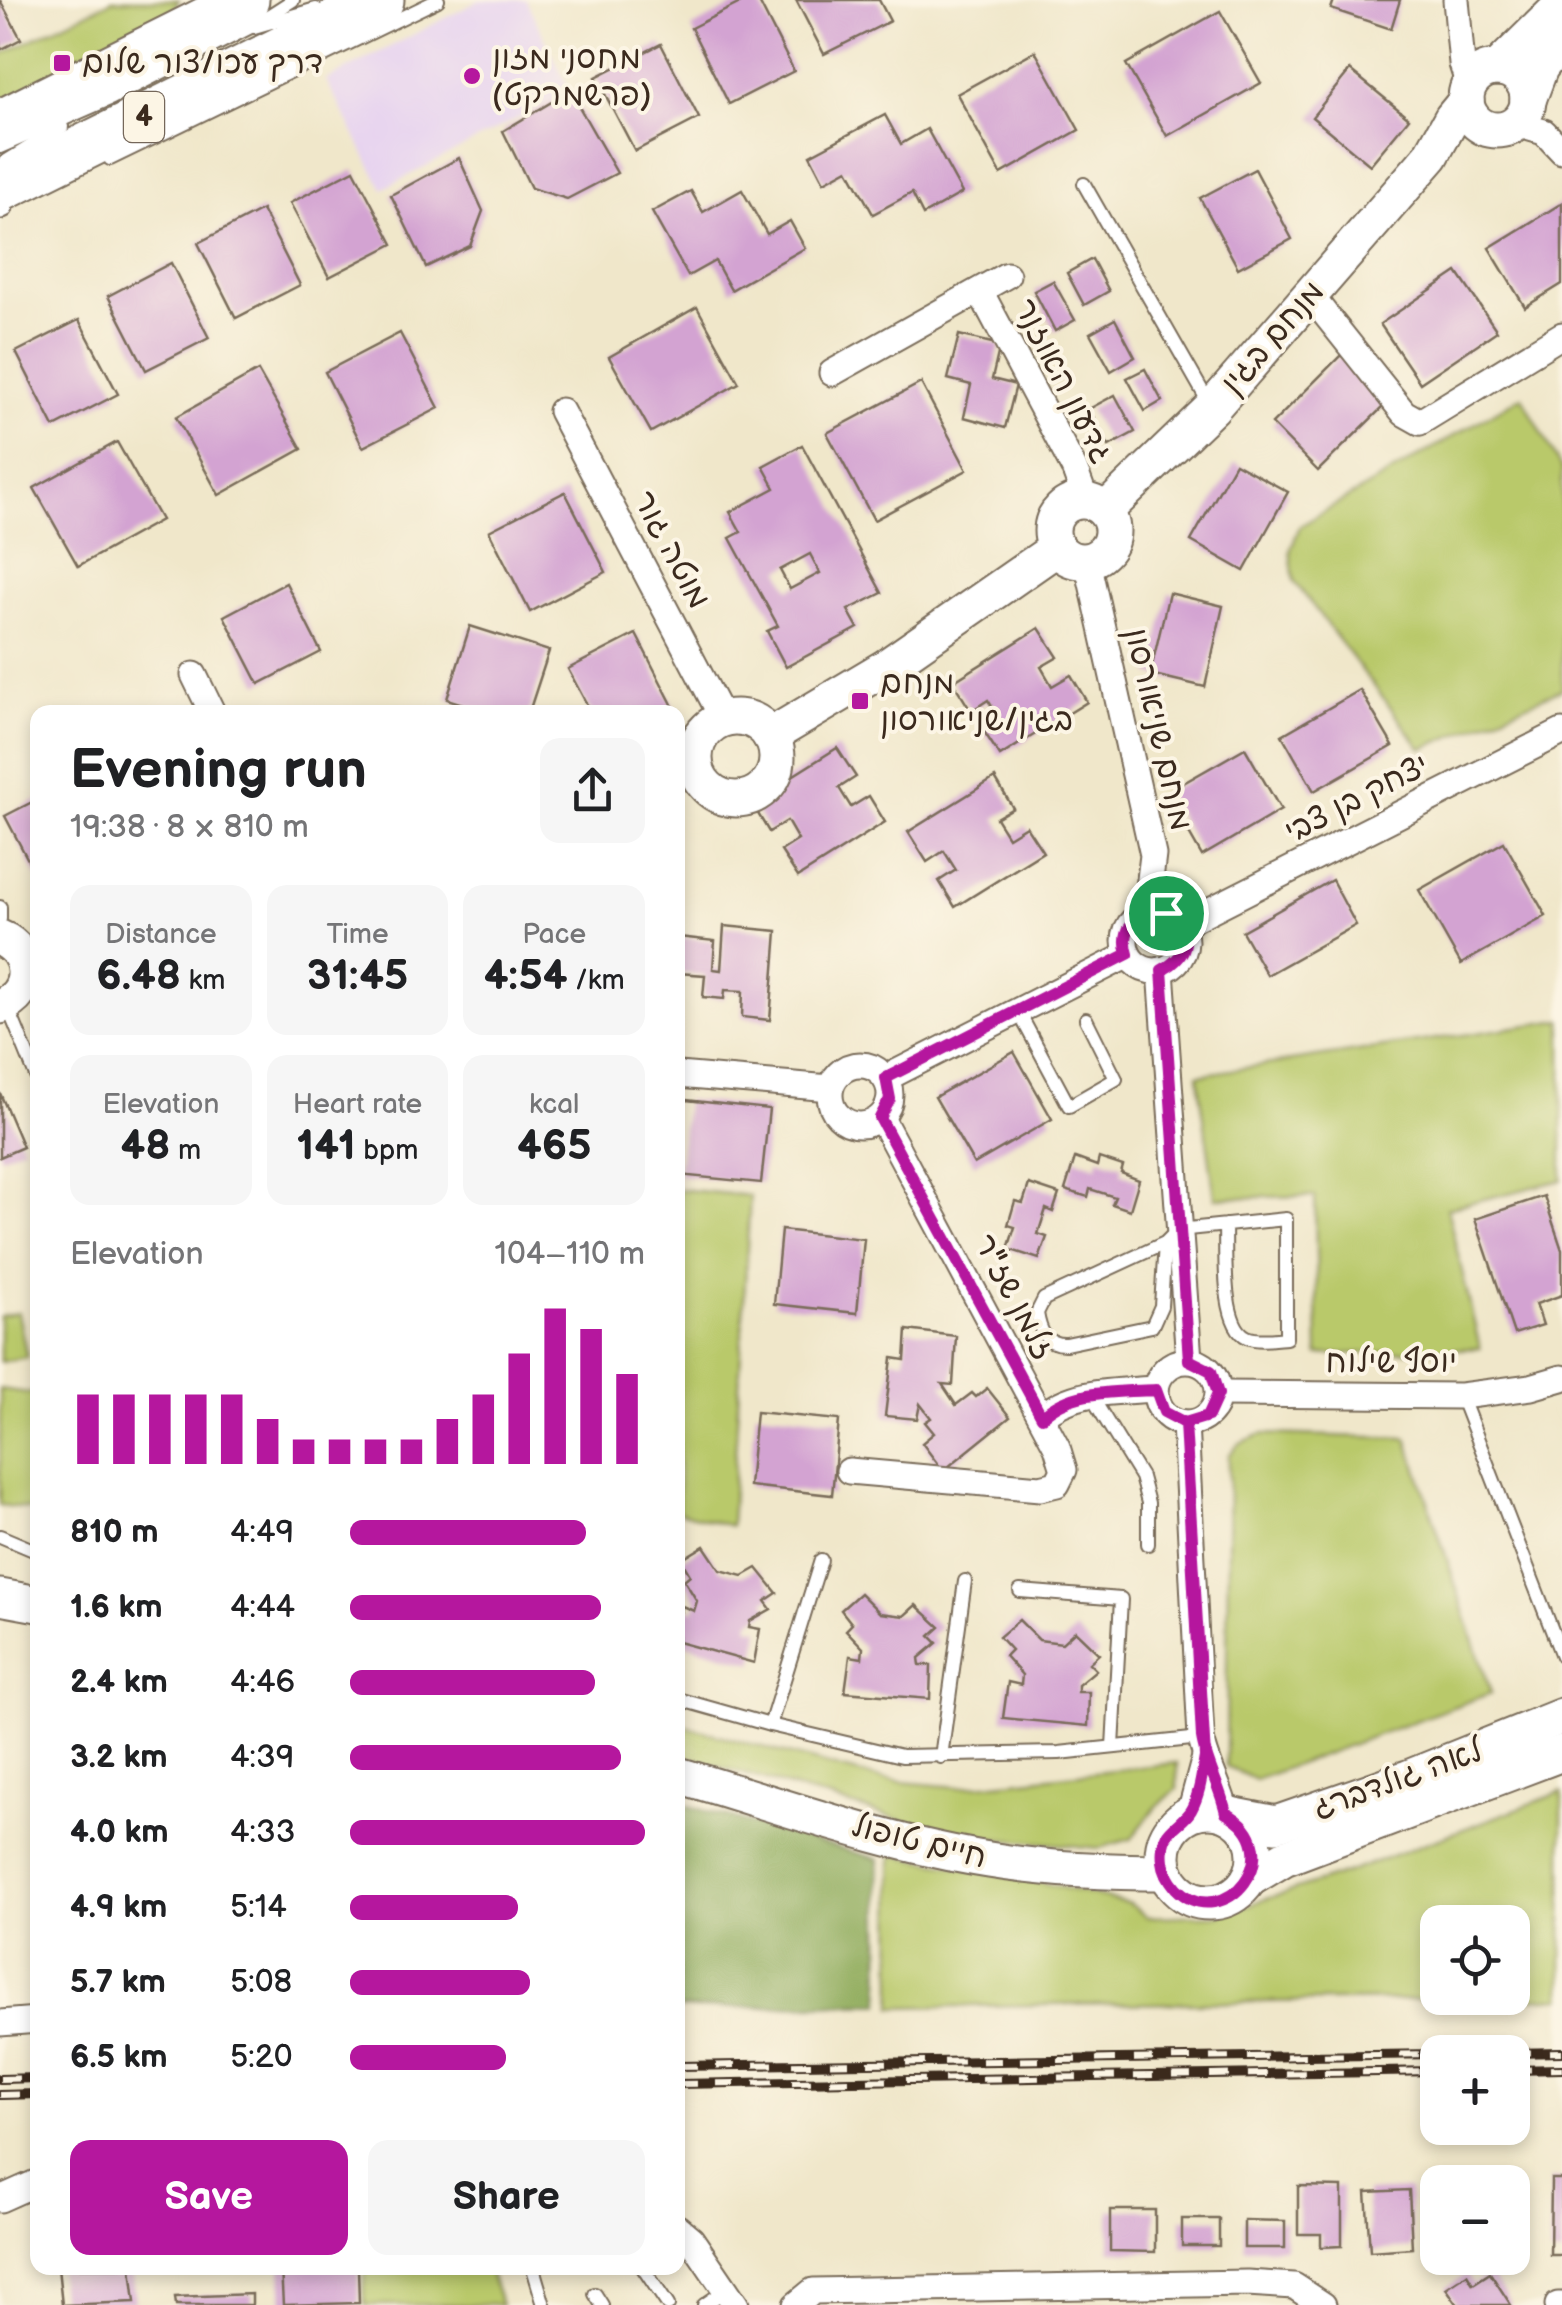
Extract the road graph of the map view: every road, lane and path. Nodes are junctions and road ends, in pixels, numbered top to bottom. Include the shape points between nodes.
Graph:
1 (292, 0) edge
2 (337, 0) edge
3 (381, 0) edge
4 (438, 0) edge
5 (1562, 5) edge
6 (1458, 8) edge
7 (233, 16) edge
8 (1562, 38) edge
9 (1481, 81) junction
10 (112, 98) junction
11 (1512, 118) junction
12 (0, 122) edge
13 (0, 147) edge
14 (1562, 150) edge
15 (1431, 156) junction
16 (0, 165) edge
17 (94, 167) dead end
18 (1084, 184) dead end
19 (6, 205) edge
20 (1007, 275) dead end
21 (980, 290) junction
22 (1310, 296) junction
23 (1562, 335) edge
24 (832, 374) dead end
25 (1212, 408) junction
26 (561, 411) dead end
27 (1096, 506) junction
28 (1072, 555) junction
29 (194, 675) dead end
30 (209, 705) edge
31 (723, 719) junction
32 (1562, 732) edge
33 (770, 736) junction
34 (687, 777) edge
35 (0, 907) edge
36 (1146, 912) junction
37 (0, 919) edge
38 (1181, 925) junction
39 (20, 951) edge
40 (1128, 954) junction
41 (1162, 970) junction
42 (4, 1005) edge
43 (1018, 1010) junction
44 (1086, 1018) dead end
45 (30, 1064) edge
46 (685, 1076) edge
47 (886, 1078) junction
48 (830, 1088) junction
49 (880, 1118) junction
50 (1225, 1225) junction
51 (1172, 1236) junction
52 (1189, 1360) junction
53 (1562, 1378) edge
54 (1156, 1390) junction
55 (1090, 1394) junction
56 (1218, 1394) junction
57 (1461, 1396) junction
58 (1042, 1417) junction
59 (1185, 1423) junction
60 (850, 1471) dead end
61 (0, 1536) edge
62 (1148, 1544) dead end
63 (30, 1549) edge
64 (821, 1560) dead end
65 (965, 1581) dead end
66 (1020, 1591) dead end
67 (1562, 1656) edge
68 (685, 1702) edge
69 (1562, 1716) edge
70 (770, 1725) junction
71 (1113, 1747) junction
72 (1203, 1747) junction
73 (1562, 1752) edge
74 (941, 1758) junction
75 (685, 1777) edge
76 (1190, 1813) junction
77 (1228, 1814) junction
78 (1166, 1872) junction
79 (1249, 1879) junction
80 (30, 2021) edge
81 (0, 2023) edge
82 (30, 2186) edge
83 (0, 2199) edge
84 (685, 2234) edge
85 (535, 2275) edge
86 (647, 2275) edge
87 (731, 2298) edge
88 (544, 2305) edge
89 (668, 2305) edge
90 (704, 2305) edge
91 (796, 2305) edge
92 (1323, 2305) edge

1 - 7 lane
2 - 7 lane via 299,15
3 - 7 highway, 4
4 - 17 lane
5 - 9 street, מנחם בגין
6 - 9 street
7 - 10 lane
7 - 12 highway, 4
7 - 19 highway, 4
8 - 11 street
9 - 11 street via 1475,121
9 - 11 street via 1518,76 1525,85
9 - 15 street, מנחם בגין
10 - 13 lane
10 - 16 lane
11 - 14 street via 1544,132
11 - 15 street, מנחם בגין
15 - 22 street, מנחם בגין
18 - 25 lane
20 - 21 street, גדעון האוזנר
21 - 24 street, גדעון האוזנר
21 - 27 street, גדעון האוזנר
22 - 23 street via 1404,413 1420,422
22 - 25 street, מנחם בגין
25 - 27 street, מנחם בגין
26 - 31 street, מוטה גור
27 - 28 street via 1112,524 1109,544 1103,553
27 - 28 street via 1072,502 1056,515 1052,536
28 - 33 street
28 - 36 street, מנחם שניאורסון via 1153,855
29 - 30 street
31 - 33 street via 751,720
31 - 34 street via 704,732
32 - 38 street, יצחק בן צבי
33 - 34 street via 776,770 759,793 733,800
35 - 37 lane
36 - 38 street via 1166,913
36 - 40 street via 1130,925
38 - 41 street via 1182,955
39 - 42 street via 26,968 22,989
40 - 41 street via 1141,968
40 - 43 street
41 - 51 street
42 - 45 lane
43 - 44 lane via 1070,1106 1116,1079
43 - 47 street
46 - 48 street
47 - 48 street via 872,1066 850,1065
47 - 49 street via 890,1099
48 - 49 street via 833,1108 846,1122 867,1125
49 - 58 street, זלמן שז"ר
50 - 50 lane via 1235,1325 1252,1339 1286,1338 1286,1219
50 - 51 lane
51 - 51 lane via 1044,1299 1037,1314 1046,1339 1066,1344 1154,1324
51 - 52 street
52 - 54 street via 1166,1368
52 - 56 street via 1211,1371
53 - 57 street, יוסף שילוח
54 - 55 street
54 - 59 street via 1164,1412
55 - 58 street
55 - 62 lane via 1140,1476
56 - 57 street, יוסף שילוח
56 - 59 street via 1208,1416
57 - 67 lane
58 - 60 street, זלמן שז"ר via 1064,1464 1052,1486
59 - 72 street
61 - 63 lane
64 - 70 lane
65 - 74 lane
66 - 71 lane via 1121,1599
68 - 70 lane
69 - 77 street, לאה גולדברג via 1276,1824
70 - 74 lane via 902,1756
71 - 72 lane
71 - 74 lane
72 - 76 street
72 - 77 street
73 - 79 street, לאה גולדברג via 1284,1858
75 - 78 street, חיים טופול via 988,1860
76 - 77 street
76 - 78 street via 1166,1838
77 - 79 street via 1250,1836
78 - 79 street via 1184,1895 1212,1902
80 - 81 street
82 - 83 street
84 - 87 street
85 - 88 lane
86 - 89 lane
87 - 90 lane
91 - 92 street via 814,2291 1247,2282 1294,2286

